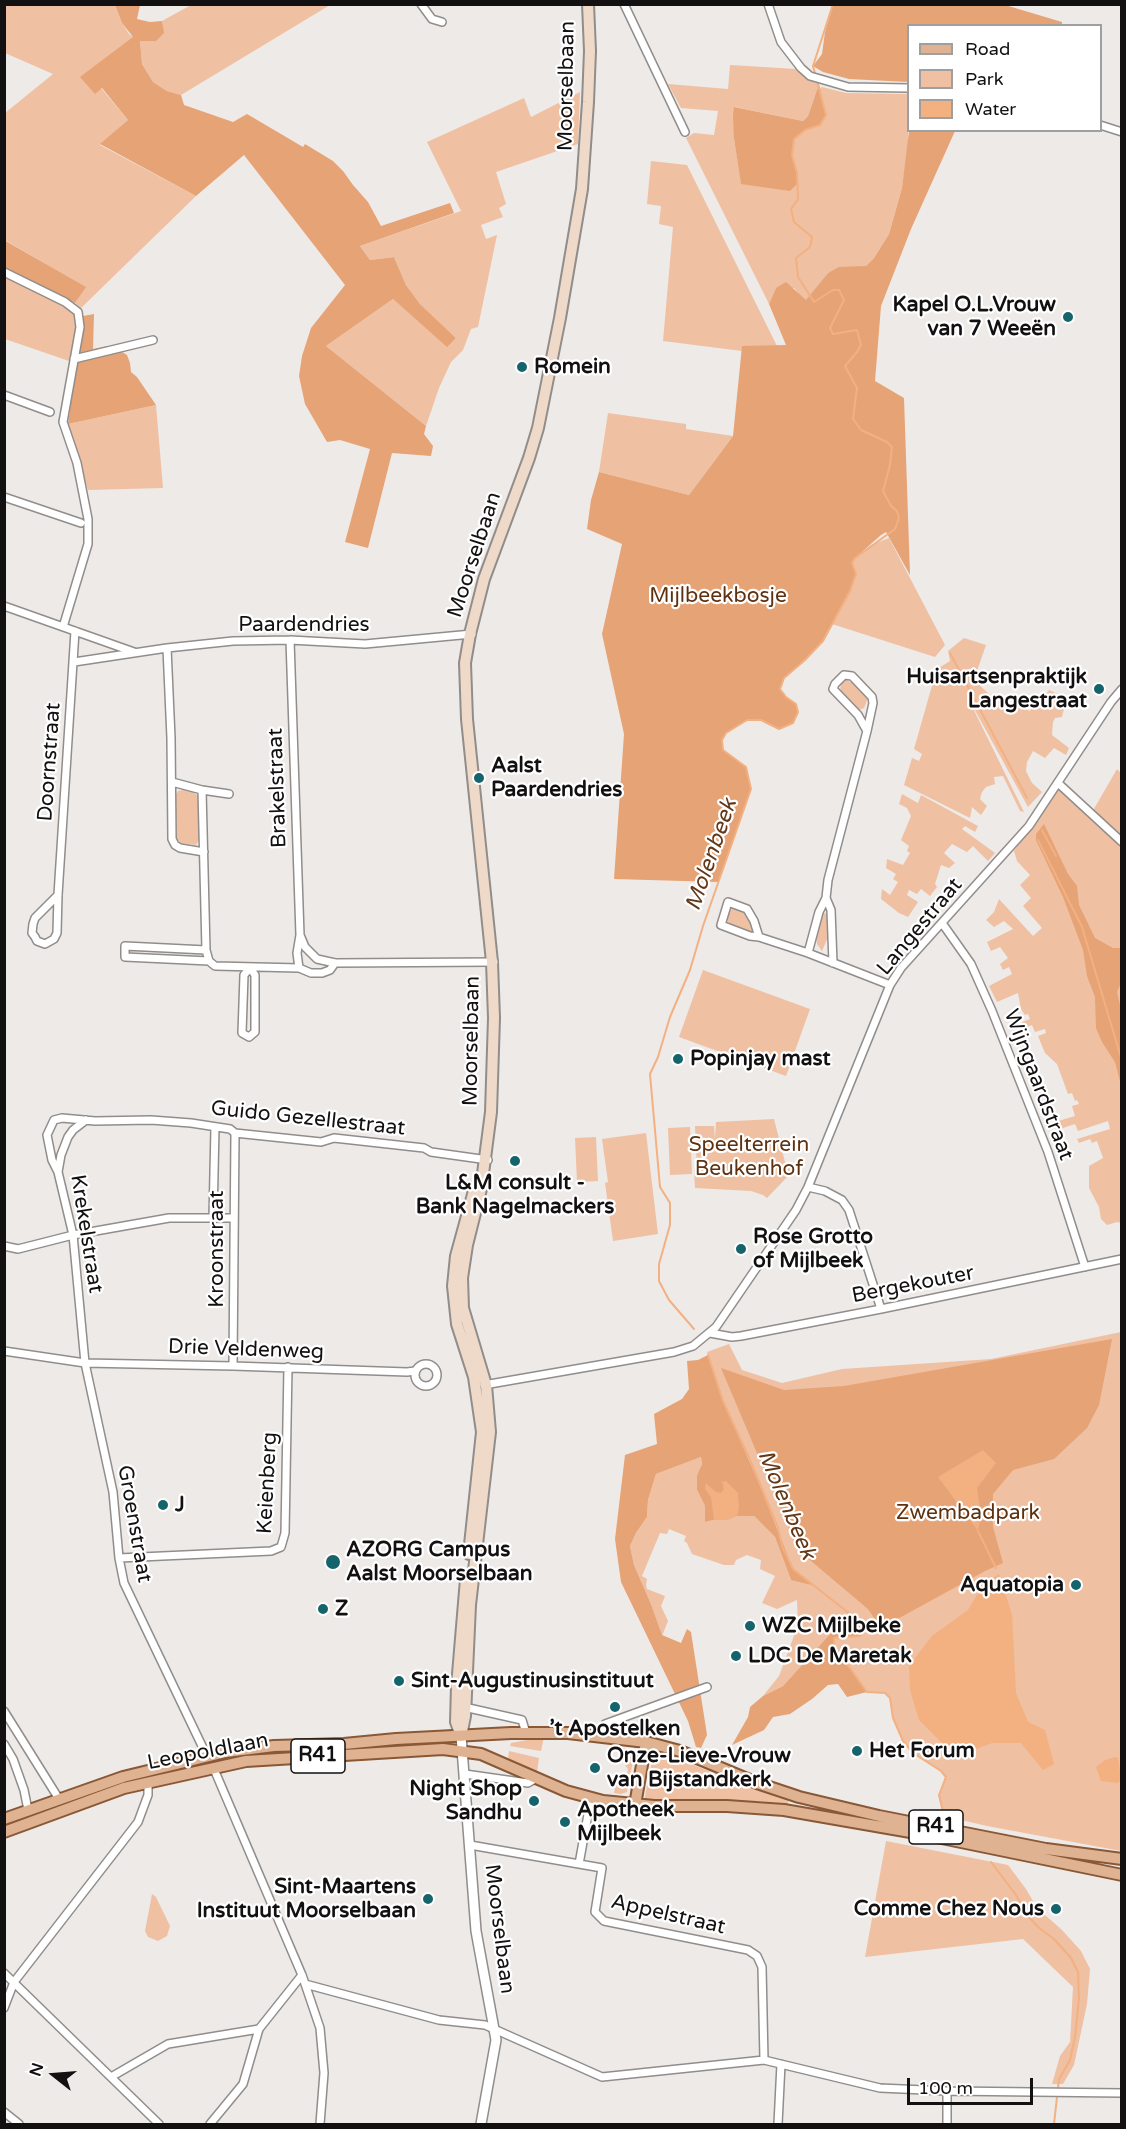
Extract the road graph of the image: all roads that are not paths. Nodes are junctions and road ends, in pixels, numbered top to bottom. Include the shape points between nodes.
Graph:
1 (421, 4) edge
2 (588, 4) edge
3 (624, 4) edge
4 (768, 4) edge
5 (442, 22) dead end
6 (907, 88) edge
7 (1102, 125) edge
8 (685, 132) dead end
9 (1122, 132) edge
10 (4, 272) edge
11 (153, 340) dead end
12 (74, 359) junction
13 (4, 395) edge
14 (50, 412) dead end
15 (4, 497) edge
16 (81, 523) dead end
17 (4, 606) edge
18 (63, 627) junction
19 (75, 631) junction
20 (472, 634) junction
21 (290, 640) junction
22 (167, 648) junction
23 (134, 652) junction
24 (74, 662) junction
25 (1122, 689) edge
26 (867, 731) junction
27 (172, 782) junction
28 (1058, 783) junction
29 (202, 790) junction
30 (229, 794) dead end
31 (1122, 842) edge
32 (204, 852) junction
33 (58, 895) junction
34 (826, 898) junction
35 (942, 923) junction
36 (300, 935) junction
37 (759, 937) junction
38 (206, 950) junction
39 (808, 953) junction
40 (208, 961) junction
41 (494, 962) junction
42 (335, 963) junction
43 (833, 963) junction
44 (250, 968) junction
45 (299, 968) junction
46 (890, 985) junction
47 (86, 1120) junction
48 (215, 1127) junction
49 (235, 1132) junction
50 (487, 1160) junction
51 (58, 1172) junction
52 (808, 1187) junction
53 (213, 1218) junction
54 (234, 1218) junction
55 (73, 1235) junction
56 (4, 1246) edge
57 (1122, 1259) edge
58 (1085, 1267) junction
59 (881, 1309) junction
60 (710, 1333) junction
61 (4, 1351) edge
62 (85, 1363) junction
63 (233, 1366) junction
64 (288, 1367) junction
65 (415, 1373) dead end
66 (481, 1386) junction
67 (119, 1558) junction
68 (707, 1687) dead end
69 (464, 1707) junction
70 (4, 1711) edge
71 (526, 1733) junction
72 (461, 1736) junction
73 (600, 1736) junction
74 (646, 1742) junction
75 (4, 1744) edge
76 (462, 1751) junction
77 (205, 1757) junction
78 (214, 1769) junction
79 (465, 1774) junction
80 (537, 1778) junction
81 (148, 1786) junction
82 (591, 1798) junction
83 (59, 1799) junction
84 (634, 1805) junction
85 (28, 1810) junction
86 (4, 1819) edge
87 (4, 1832) edge
88 (470, 1845) junction
89 (1122, 1859) edge
90 (579, 1864) junction
91 (1122, 1875) edge
92 (4, 1973) edge
93 (302, 1975) junction
94 (14, 1982) junction
95 (305, 1984) junction
96 (4, 2008) edge
97 (494, 2028) junction
98 (259, 2029) junction
99 (764, 2061) junction
100 (781, 2064) junction
101 (111, 2078) junction
102 (946, 2091) junction
103 (1122, 2092) edge
104 (4, 2112) edge
105 (19, 2124) edge
106 (159, 2124) edge
107 (210, 2124) edge
108 (320, 2124) edge
109 (481, 2124) edge
110 (778, 2124) edge
111 (947, 2124) edge

1 - 5 street via 432,19
2 - 20 main road, Moorselbaan via 590,51 584,168 560,318 538,428 484,579
3 - 8 street
4 - 6 street via 781,42 810,76 848,87
7 - 9 street
10 - 12 street via 78,312 80,327
11 - 12 street
12 - 18 street via 63,422 82,486 88,544
13 - 14 street
15 - 16 street
17 - 18 street, Paardendries
18 - 19 street, Paardendries
19 - 23 street, Paardendries
19 - 24 street, Doornstraat
20 - 21 street, Paardendries via 364,644
20 - 41 main road, Moorselbaan via 465,663 465,690
21 - 22 street, Paardendries
21 - 36 street, Brakelstraat
22 - 23 street, Paardendries
22 - 27 street
23 - 24 street, Paardendries
24 - 33 street, Doornstraat
25 - 28 street, Langestraat
26 - 26 street via 872,697 852,676 844,675 834,688
26 - 34 street
27 - 29 street
27 - 32 street via 175,845
28 - 31 street
28 - 35 street, Langestraat via 1029,826
29 - 30 street
29 - 32 street
32 - 38 street
33 - 33 street, Doornstraat via 57,933 45,944 34,937 33,924
34 - 39 street
34 - 43 street via 831,910
35 - 46 street, Langestraat
35 - 58 street, Wijngaardstraat via 970,964 992,1011 1048,1152
36 - 42 street via 311,954
36 - 45 street, Brakelstraat
37 - 37 street via 721,925 728,902 747,909
37 - 39 street
38 - 40 street
38 - 40 street via 126,946 125,957
39 - 43 street
40 - 44 street via 215,966
41 - 42 street
41 - 50 main road, Moorselbaan via 493,1078
42 - 45 street via 322,973 311,974
43 - 46 street
44 - 44 street via 244,975 242,1033 249,1037 255,1032 255,975
44 - 45 street
46 - 52 street, Langestraat
47 - 48 street, Guido Gezellestraat via 151,1120
47 - 51 street, Krekelstraat via 68,1137
47 - 51 street, Guido Gezellestraat via 62,1118 51,1125 47,1141
48 - 49 street, Guido Gezellestraat
48 - 53 street, Kroonstraat
49 - 50 street, Guido Gezellestraat via 321,1142 345,1139
49 - 54 street, Kroonstraat
50 - 66 main road, Moorselbaan via 466,1251 462,1294
51 - 55 street, Krekelstraat
52 - 59 street via 842,1200 849,1210
52 - 60 street, Langestraat
53 - 54 street
53 - 55 street via 169,1218
54 - 63 street, Kroonstraat
55 - 56 street via 18,1249
55 - 62 street, Krekelstraat
57 - 58 street, Bergekouter
58 - 59 street, Bergekouter
59 - 60 street, Bergekouter via 732,1337
60 - 66 street, Langestraat via 693,1346 674,1352
61 - 62 street
62 - 63 street, Drie Veldenweg
62 - 67 street, Groenstraat via 113,1492
63 - 64 street, Drie Veldenweg
64 - 65 street, Drie Veldenweg
64 - 67 street, Keienberg via 285,1533 281,1546 271,1551
66 - 69 main road, Moorselbaan via 490,1432 470,1605
66 - 72 main road, Moorselbaan via 482,1432 459,1649 456,1722
67 - 77 street, Groenstraat via 124,1583
68 - 73 street via 605,1724
69 - 71 street via 522,1720
69 - 72 main road, Moorselbaan
70 - 83 street
71 - 72 main road, R41
71 - 73 main road, R41
72 - 76 street, Moorselbaan
72 - 77 main road, Leopoldlaan / R41 via 274,1746
73 - 74 main road, R41
74 - 84 main road
74 - 89 main road, R41 via 694,1756 757,1783 826,1803 1025,1845
75 - 85 street via 13,1759
76 - 78 main road, Leopoldlaan / R41 via 286,1757
76 - 79 street, Moorselbaan
76 - 80 main road, R41 via 493,1758
77 - 83 main road, Leopoldlaan / R41 via 123,1777
78 - 81 main road, Leopoldlaan / R41
78 - 93 street
79 - 80 street via 528,1784
79 - 88 street, Moorselbaan
80 - 82 main road, R41
81 - 87 main road, Leopoldlaan / R41 via 102,1795
81 - 94 street via 138,1822
82 - 84 main road, R41
82 - 90 street
83 - 85 main road, Leopoldlaan / R41
84 - 91 main road, R41 via 734,1806 797,1812
85 - 86 main road, Leopoldlaan / R41
88 - 90 street, Appelstraat
88 - 97 street, Moorselbaan via 476,1931
90 - 99 street, Appelstraat via 602,1868 595,1912 603,1921 748,1950 757,1956 762,1967
92 - 94 street
93 - 95 street
93 - 98 street
94 - 96 street
94 - 101 street
95 - 97 street via 439,2020
95 - 108 street via 320,2028 323,2053
97 - 99 street via 602,2077
97 - 109 street, Moorselbaan via 496,2040
98 - 101 street via 168,2044
98 - 107 street via 243,2084
99 - 100 street
100 - 102 street via 880,2088
100 - 110 street
101 - 106 street
102 - 103 street
102 - 111 street
104 - 105 street

